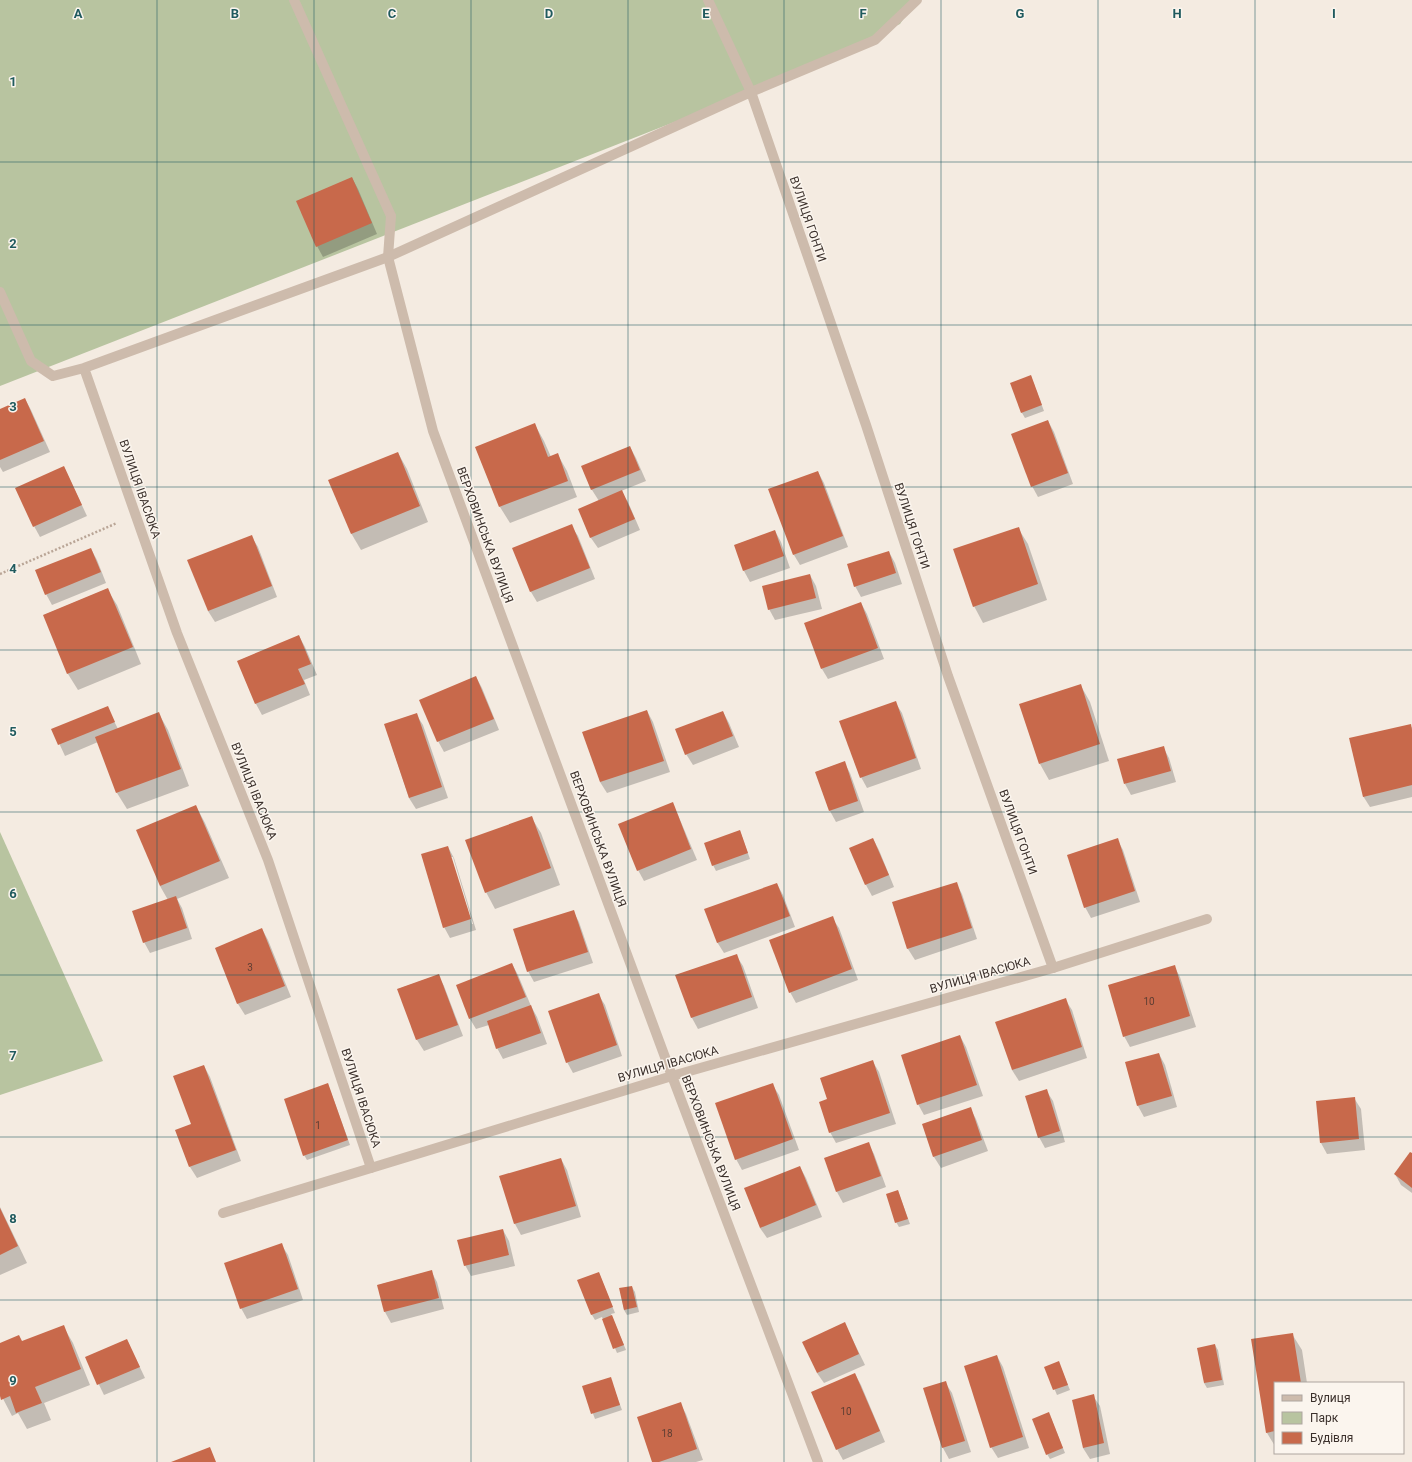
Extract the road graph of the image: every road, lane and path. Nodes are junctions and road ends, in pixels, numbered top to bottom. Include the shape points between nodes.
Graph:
1 (294, 0) edge
2 (708, 0) edge
3 (918, 0) edge
4 (751, 92) junction
5 (388, 256) junction
6 (0, 292) edge
7 (84, 368) junction
8 (136, 515) junction
9 (0, 574) edge
10 (1207, 919) dead end
11 (1054, 968) junction
12 (672, 1076) junction
13 (371, 1168) junction
14 (223, 1213) dead end
15 (818, 1462) edge

1 - 5 street, ВЕРХОВИНСЬКА ВУЛИЦЯ via 391,216
2 - 4 street, ВУЛИЦЯ ГОНТИ
3 - 4 street via 875,40
4 - 5 street
4 - 11 street, ВУЛИЦЯ ГОНТИ via 866,425 948,676
5 - 7 street
5 - 12 street, ВЕРХОВИНСЬКА ВУЛИЦЯ via 433,431
6 - 7 street via 31,361 53,376
7 - 8 street, ВУЛИЦЯ ІВАСЮКА
8 - 9 path
8 - 13 street, ВУЛИЦЯ ІВАСЮКА via 177,634 268,860
10 - 11 street, ВУЛИЦЯ ІВАСЮКА
11 - 12 street, ВУЛИЦЯ ІВАСЮКА
12 - 13 street, ВУЛИЦЯ ІВАСЮКА
12 - 15 street, ВЕРХОВИНСЬКА ВУЛИЦЯ
13 - 14 street

